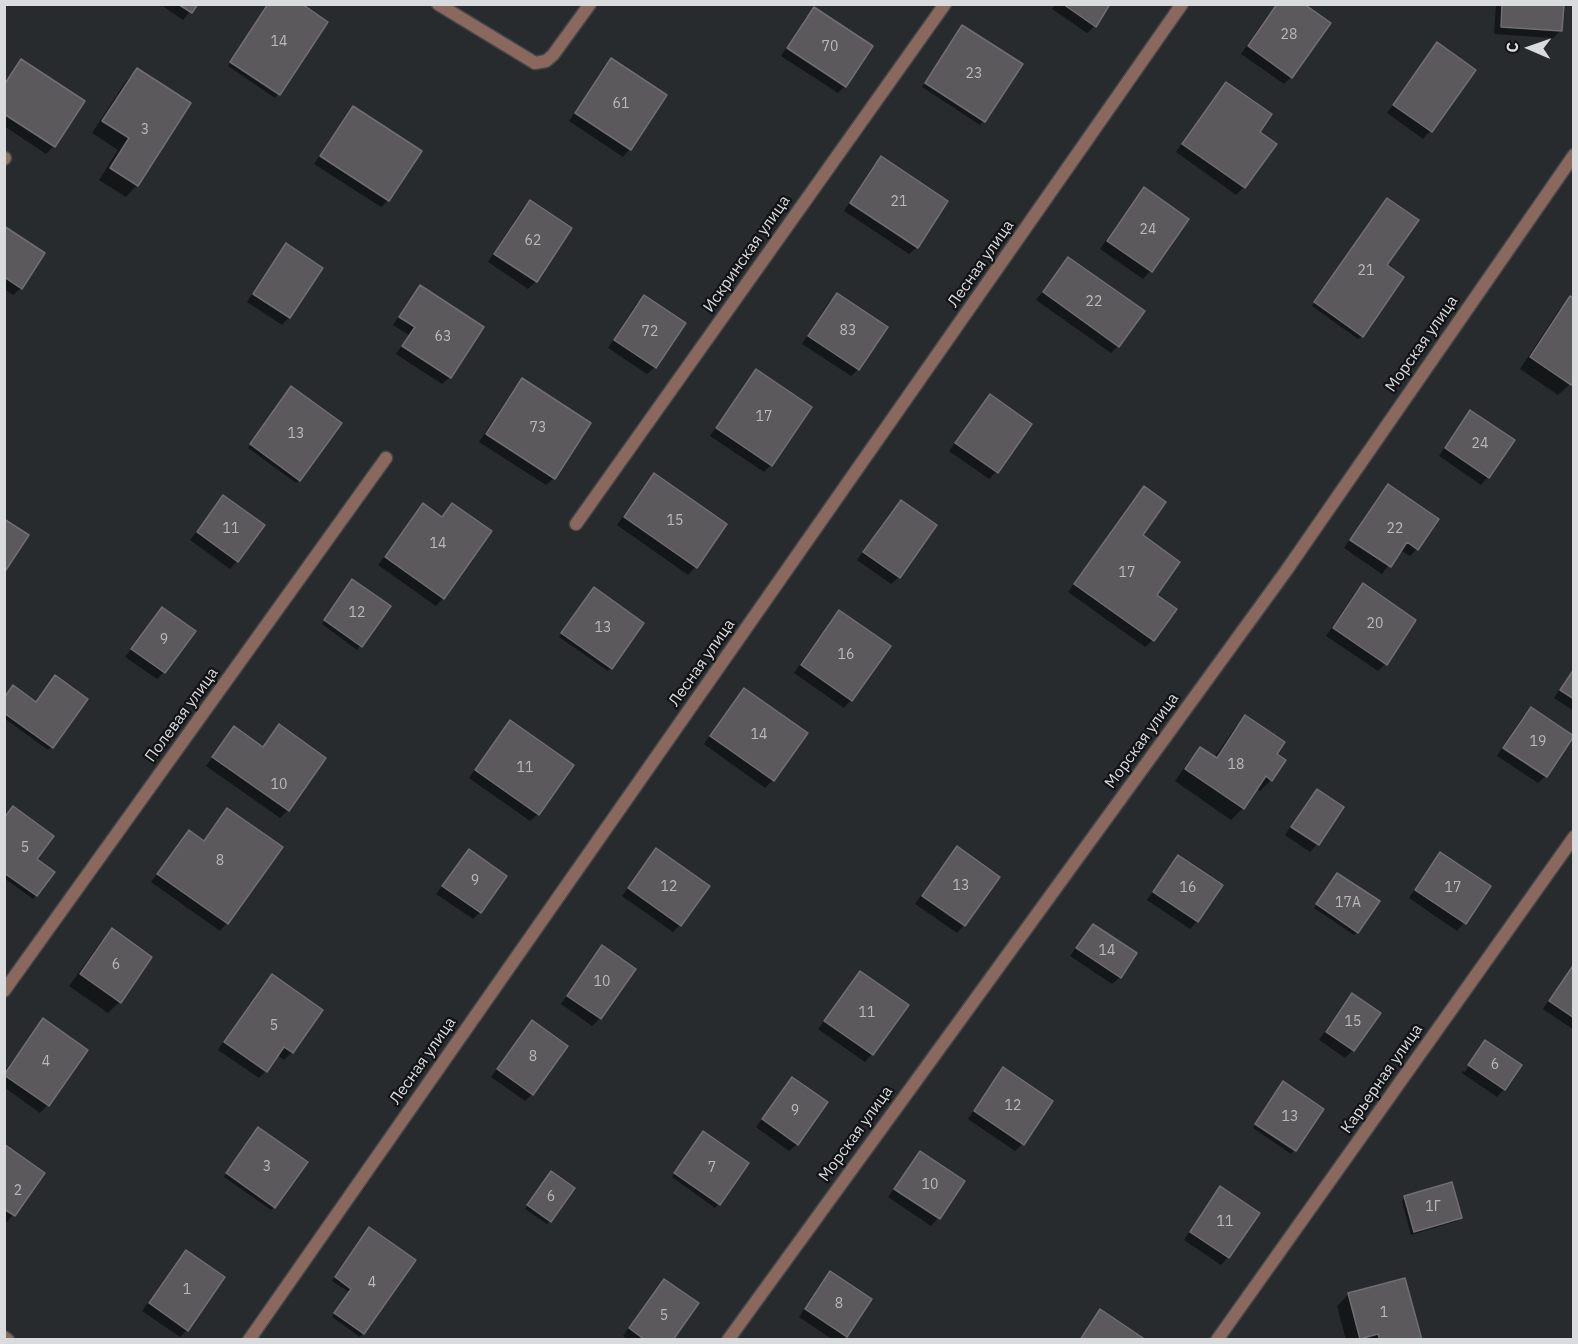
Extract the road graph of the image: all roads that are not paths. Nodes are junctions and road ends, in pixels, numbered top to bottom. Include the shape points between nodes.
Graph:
1 (438, 4) edge
2 (590, 4) edge
3 (945, 4) edge
4 (1182, 4) edge
5 (1574, 155) edge
6 (386, 458) dead end
7 (576, 524) dead end
8 (1574, 837) edge
9 (4, 991) edge
10 (4, 1337) edge
11 (8, 1340) edge
12 (249, 1340) edge
13 (728, 1340) edge
14 (1217, 1340) edge

1 - 2 street via 535,63 552,55
3 - 7 street, Искринская улица
4 - 12 street, Лесная улица
5 - 13 street, Морская улица via 1286,571
6 - 9 street, Полевая улица
8 - 14 street, Карьерная улица
10 - 11 street

